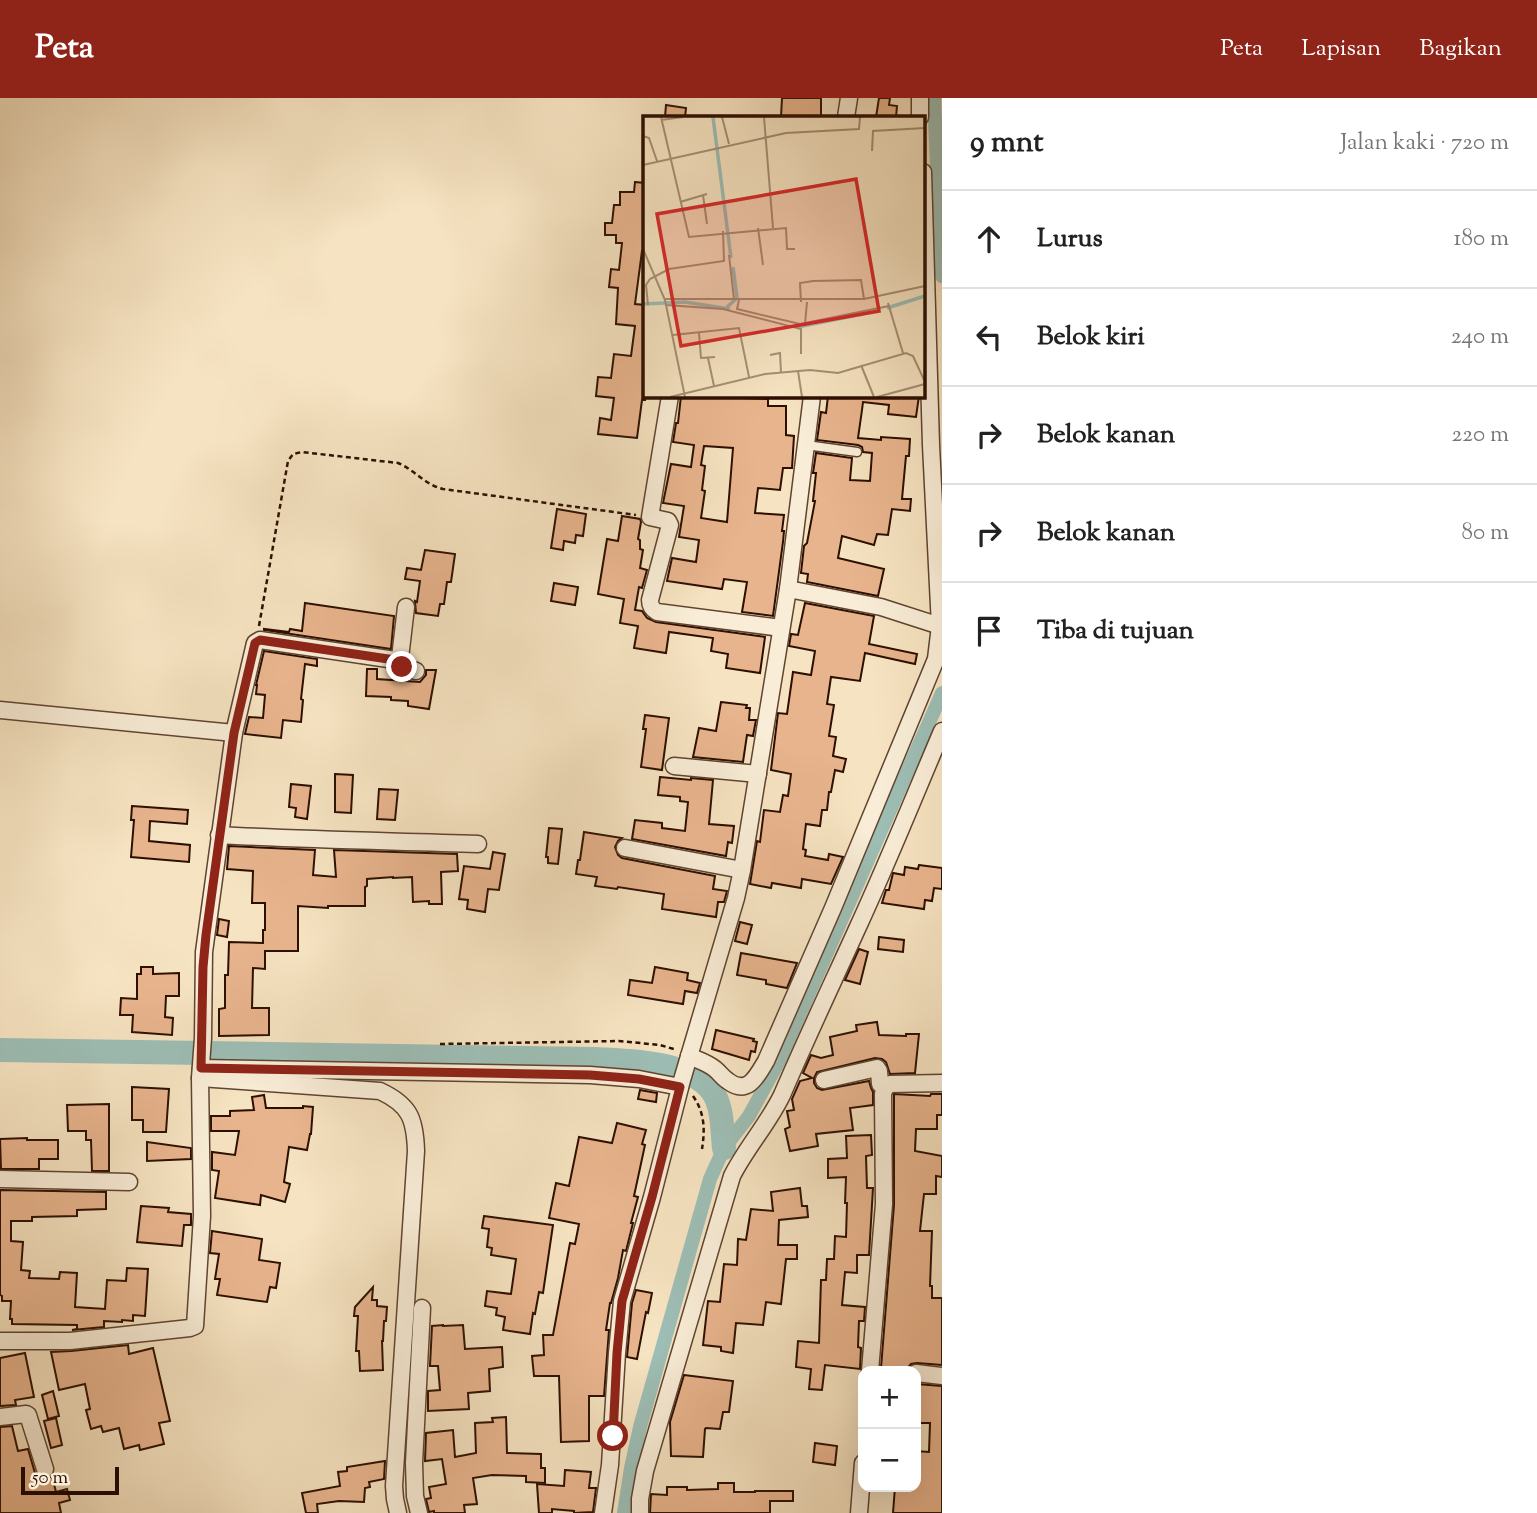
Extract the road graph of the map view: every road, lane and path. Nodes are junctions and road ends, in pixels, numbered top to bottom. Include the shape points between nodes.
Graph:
1 (849, 98) edge
2 (920, 98) edge
3 (846, 116) edge
4 (920, 116) edge
5 (925, 240) edge
6 (670, 397) edge
7 (812, 397) edge
8 (806, 445) junction
9 (857, 452) dead end
10 (650, 517) junction
11 (788, 589) junction
12 (406, 607) dead end
13 (940, 626) junction
14 (781, 628) junction
15 (257, 641) junction
16 (398, 660) junction
17 (416, 671) dead end
18 (0, 710) edge
19 (942, 731) edge
20 (234, 733) junction
21 (674, 766) dead end
22 (758, 774) junction
23 (219, 835) junction
24 (478, 844) dead end
25 (625, 848) dead end
26 (742, 870) junction
27 (440, 1044) dead end
28 (201, 1068) junction
29 (684, 1072) junction
30 (824, 1080) dead end
31 (942, 1083) edge
32 (885, 1088) junction
33 (702, 1149) dead end
34 (0, 1179) edge
35 (130, 1182) dead end
36 (422, 1308) dead end
37 (0, 1341) edge
38 (876, 1366) edge
39 (921, 1374) edge
40 (942, 1376) edge
41 (0, 1417) edge
42 (45, 1469) dead end
43 (861, 1492) edge
44 (398, 1513) edge
45 (419, 1513) edge
46 (603, 1513) edge
47 (640, 1513) edge
48 (859, 1513) edge

1 - 3 street
2 - 4 street
5 - 13 street
6 - 10 street
7 - 8 street
8 - 9 lane
8 - 11 street
10 - 14 street via 665,519 670,525 650,600 653,610
10 - 15 path via 443,489 398,463 293,454 288,461
11 - 13 street via 881,607
11 - 14 street
12 - 16 street
13 - 29 street via 929,680 755,1080 742,1086 729,1082 709,1065
14 - 22 street
15 - 16 street
15 - 20 street
16 - 17 street via 402,667
18 - 20 street
19 - 47 street via 782,1095 732,1176 645,1471
20 - 23 street
21 - 22 street
22 - 26 street
23 - 24 street
23 - 28 street via 204,952
25 - 26 street
26 - 29 street
27 - 29 path via 620,1041 660,1045 676,1050
28 - 29 street via 630,1078
28 - 37 street via 202,1216 195,1326 70,1341
28 - 44 street via 380,1091 401,1103 413,1121 416,1151 394,1486
29 - 33 path via 703,1115
29 - 46 street via 620,1314
30 - 32 street via 877,1068
31 - 32 street via 890,1084
32 - 38 street
34 - 35 street
36 - 45 street via 414,1463
39 - 40 street
41 - 42 street via 28,1415
43 - 48 street

